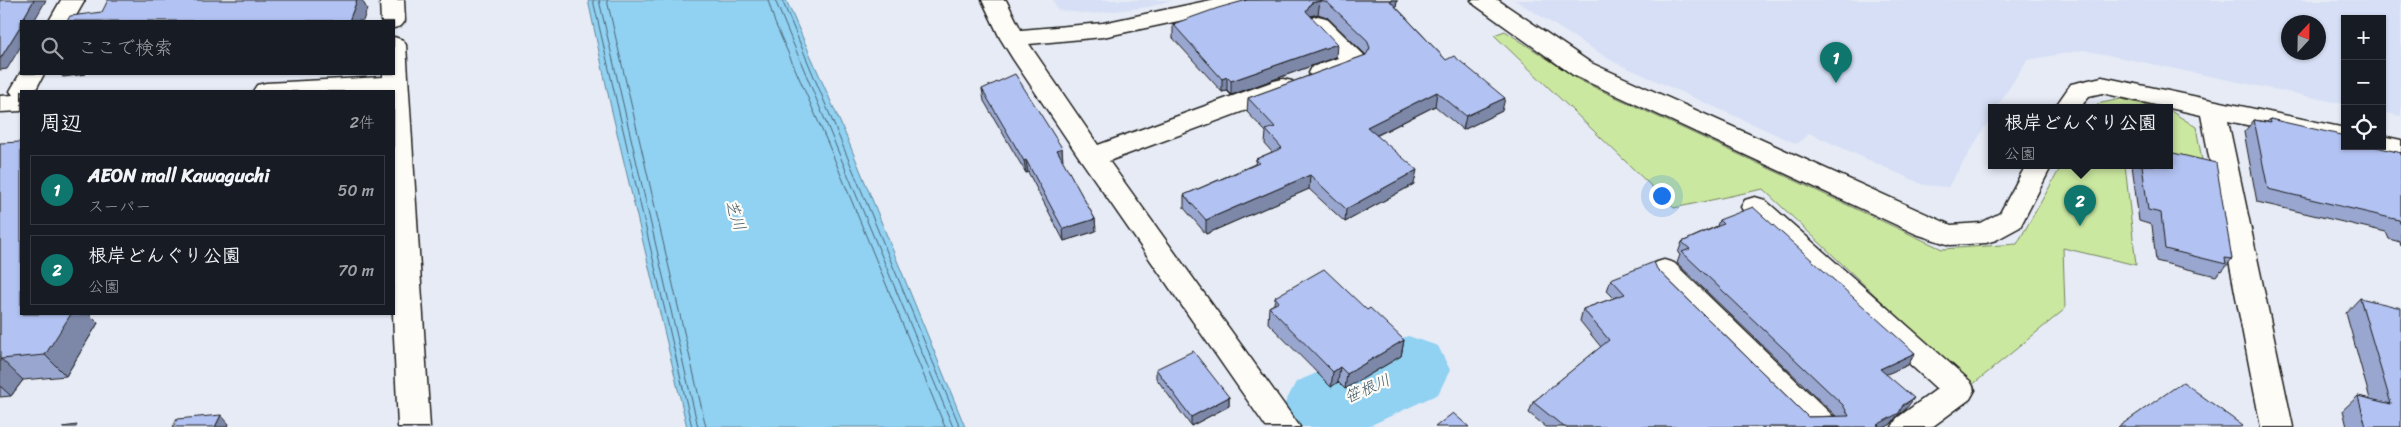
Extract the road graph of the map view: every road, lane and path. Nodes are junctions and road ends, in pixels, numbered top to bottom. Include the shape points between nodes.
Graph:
1 (73, 0) edge
2 (392, 0) edge
3 (994, 0) edge
4 (1245, 0) edge
5 (1483, 0) edge
6 (62, 20) edge
7 (393, 20) edge
8 (1318, 23) edge
9 (1012, 38) junction
10 (31, 75) edge
11 (395, 75) edge
12 (395, 85) junction
13 (22, 90) edge
14 (288, 90) edge
15 (2070, 104) edge
16 (2213, 109) junction
17 (2341, 136) edge
18 (2386, 146) edge
19 (2401, 149) edge
20 (1092, 157) junction
21 (2037, 169) edge
22 (1755, 207) edge
23 (1664, 271) dead end
24 (414, 427) edge
25 (1284, 427) edge
26 (1824, 427) edge
27 (1908, 427) edge
28 (2277, 427) edge

1 - 6 street
2 - 7 street
3 - 9 street
4 - 9 street via 1103,30
5 - 21 street via 1582,70 1950,236 1986,233 2010,220
8 - 20 street via 1355,61
9 - 20 street
10 - 13 street
11 - 12 street
12 - 14 street
12 - 24 street
15 - 16 street via 2080,90 2102,85
16 - 17 street
16 - 28 street
18 - 19 street
20 - 25 street
22 - 27 street via 1958,390
23 - 26 street

